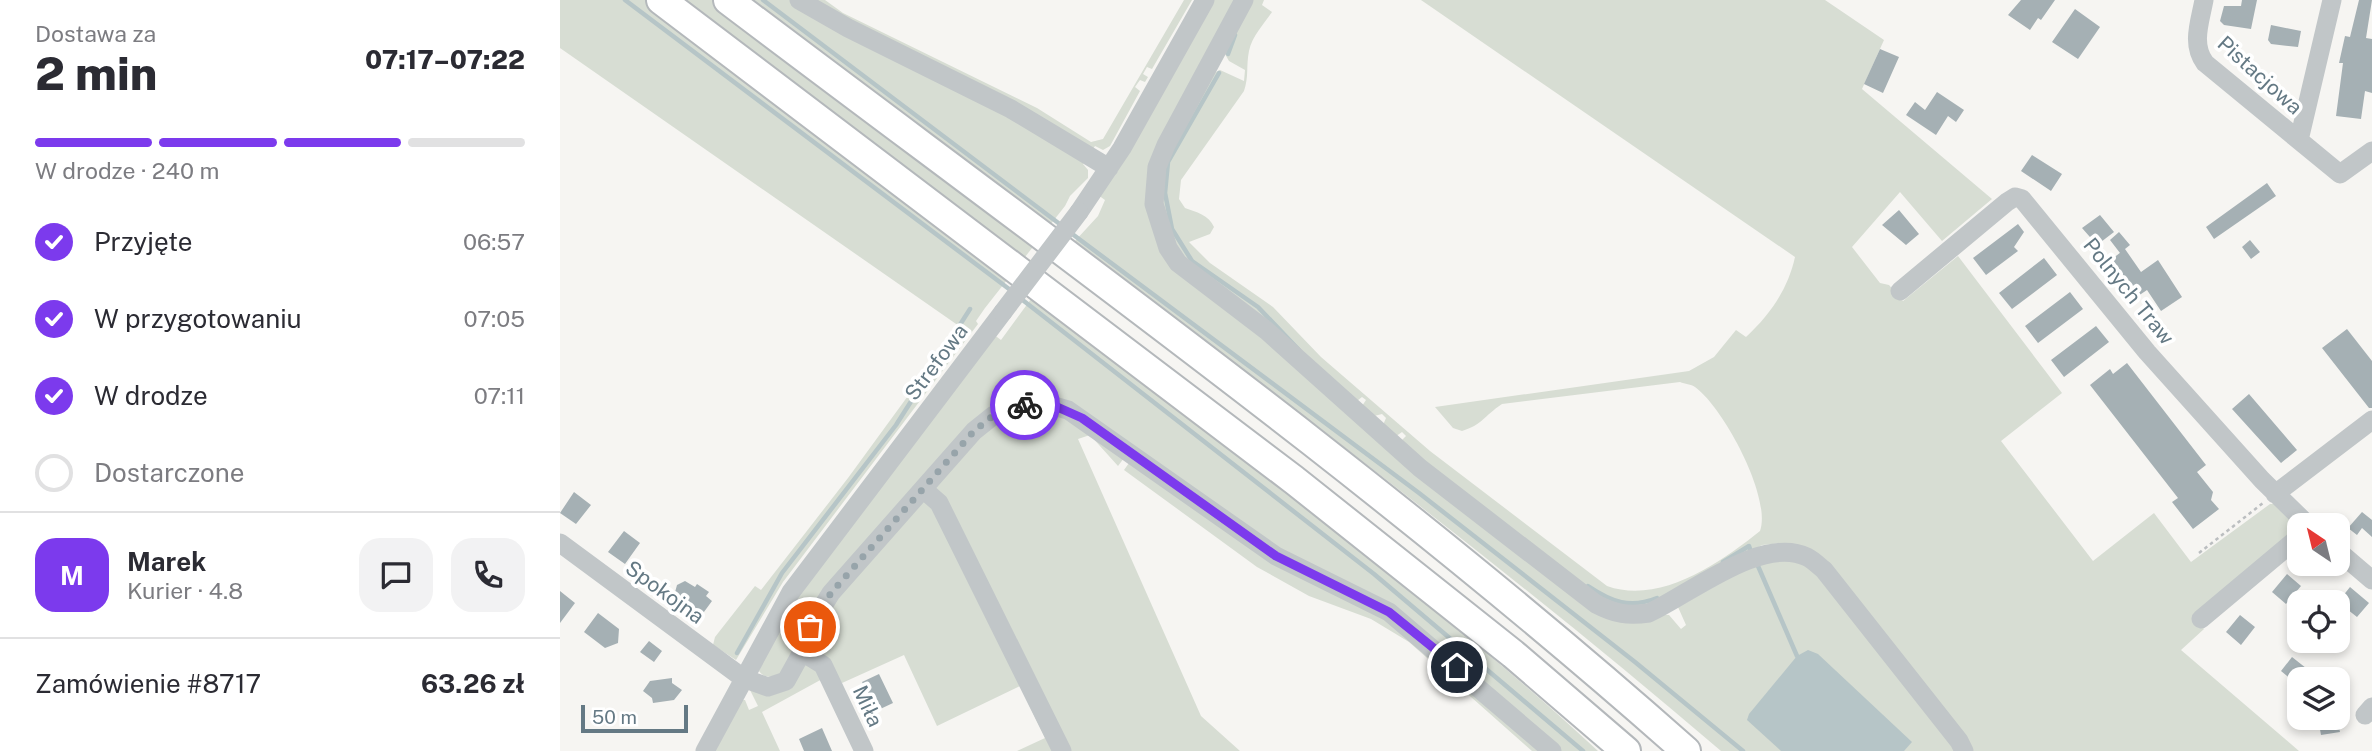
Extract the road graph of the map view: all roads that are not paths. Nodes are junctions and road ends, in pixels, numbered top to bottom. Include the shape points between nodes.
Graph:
1 (661, 0) edge
2 (728, 0) edge
3 (799, 0) edge
4 (1205, 0) edge
5 (1244, 0) edge
6 (2204, 0) edge
7 (2332, 0) edge
8 (2298, 140) junction
9 (2372, 151) edge
10 (1109, 168) junction
11 (1900, 291) dead end
12 (2372, 420) edge
13 (923, 489) junction
14 (2275, 494) junction
15 (2295, 513) edge
16 (560, 543) edge
17 (2287, 547) edge
18 (2350, 561) edge
19 (2372, 580) edge
20 (2201, 619) dead end
21 (802, 652) junction
22 (743, 678) junction
23 (705, 751) edge
24 (864, 751) edge
25 (1062, 751) edge
26 (1552, 751) edge
27 (1626, 751) edge
28 (1686, 751) edge
29 (1964, 751) edge

1 - 27 highway via 1294,480 1513,654
2 - 28 highway via 1389,503 1567,647
3 - 10 street via 1011,109
4 - 10 street, Strefowa
5 - 29 street via 1157,167 1157,222 1178,263 1267,331 1420,468 1612,612 1629,616 1649,613 1765,553 1808,557 1824,570
6 - 8 street, Pistacjowa via 2197,37 2200,57
7 - 8 street, Pistacjowa
8 - 9 street, Pistacjowa via 2340,174
10 - 22 street, Strefowa, bridge via 791,592
11 - 14 street, Polnych Traw via 2007,202 2022,199 2147,352
12 - 14 street
13 - 21 street via 831,593 810,627
13 - 25 street via 939,503
13 - 26 street via 994,415 1034,404 1068,410 1276,556 1389,612
14 - 15 street, Polnych Traw
16 - 22 street, Spokojna
17 - 20 street
18 - 19 street
21 - 22 street via 778,687
21 - 24 street, Miła via 823,665
22 - 23 street, Strefowa

